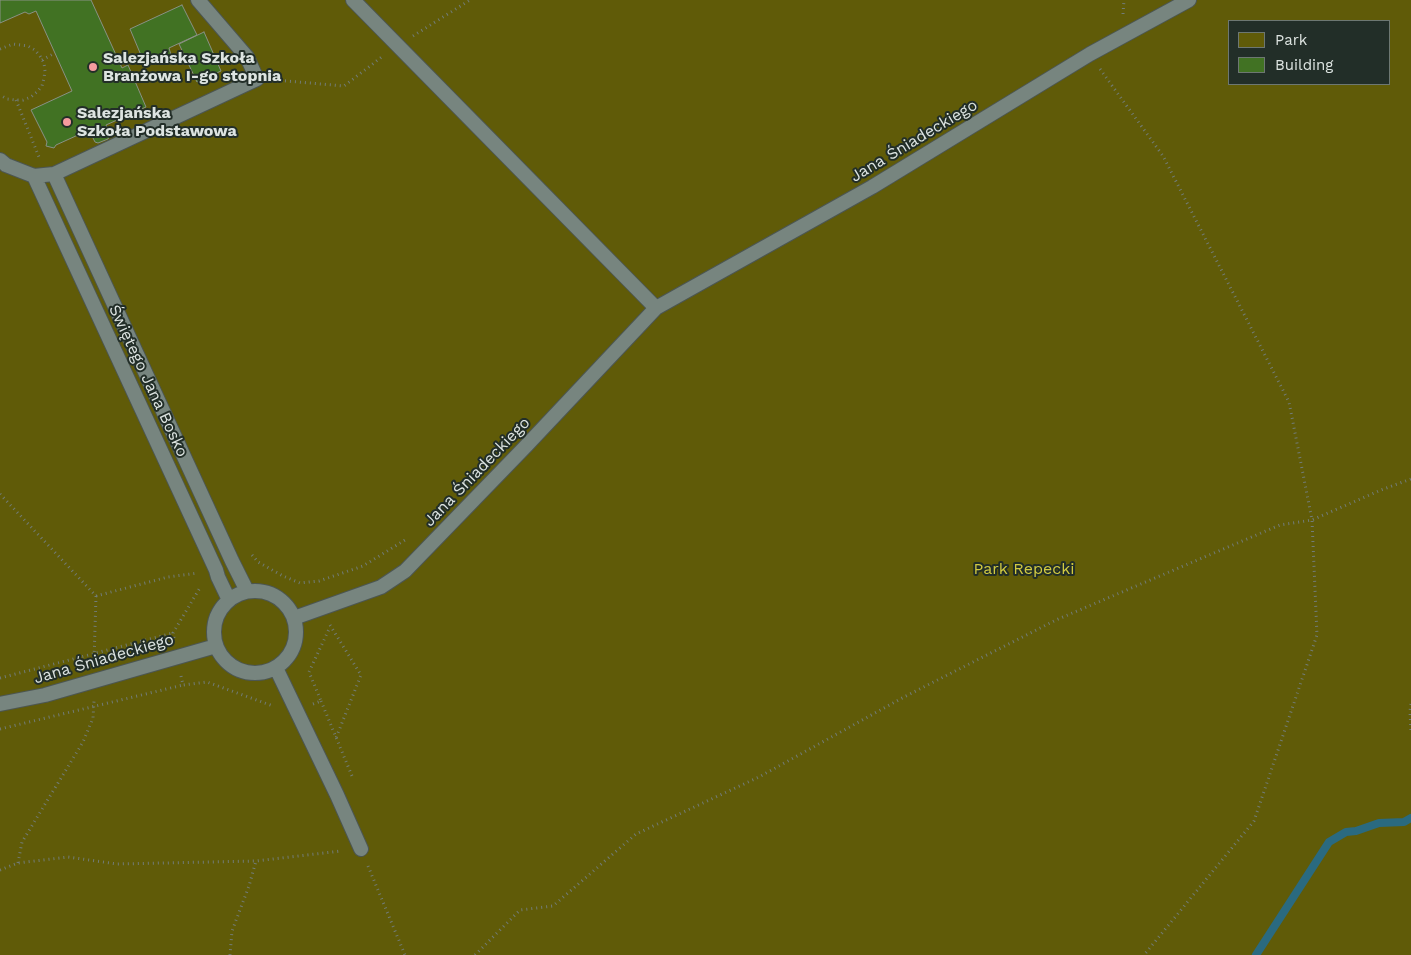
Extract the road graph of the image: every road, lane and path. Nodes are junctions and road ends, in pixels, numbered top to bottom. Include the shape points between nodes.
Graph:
1 (198, 0) edge
2 (353, 0) edge
3 (470, 0) edge
4 (1124, 0) edge
5 (1189, 0) edge
6 (1123, 15) dead end
7 (397, 44) junction
8 (0, 49) edge
9 (55, 53) dead end
10 (1090, 54) junction
11 (42, 60) junction
12 (257, 79) junction
13 (0, 95) edge
14 (16, 100) junction
15 (0, 160) edge
16 (45, 175) junction
17 (656, 308) junction
18 (1411, 479) edge
19 (0, 494) edge
20 (1312, 520) junction
21 (409, 538) dead end
22 (258, 562) dead end
23 (212, 571) junction
24 (247, 592) junction
25 (96, 596) junction
26 (229, 600) junction
27 (294, 618) junction
28 (173, 633) junction
29 (216, 646) junction
30 (94, 654) junction
31 (179, 656) junction
32 (276, 668) junction
33 (95, 669) dead end
34 (0, 678) edge
35 (183, 685) junction
36 (94, 699) dead end
37 (0, 704) edge
38 (1411, 704) edge
39 (93, 706) junction
40 (294, 707) junction
41 (0, 728) edge
42 (1411, 732) edge
43 (336, 738) dead end
44 (360, 848) junction
45 (256, 861) junction
46 (18, 863) junction
47 (0, 870) edge
48 (230, 955) edge
49 (405, 955) edge
50 (475, 955) edge
51 (1144, 955) edge

1 - 12 lane via 248,57
2 - 7 lane
3 - 7 path
4 - 6 path
5 - 10 lane, Jana Śniadeckiego
7 - 12 path via 344,86
7 - 17 lane
8 - 11 path via 21,44 35,50
9 - 11 path
10 - 17 lane, Jana Śniadeckiego via 872,187
10 - 20 path via 1162,156 1289,402
11 - 14 path via 45,71 42,86 31,97
12 - 16 lane
13 - 14 path
14 - 16 path
15 - 16 lane via 6,165
16 - 23 lane, Świętego Jana Bosko
16 - 24 lane, Świętego Jana Bosko
17 - 27 lane, Jana Śniadeckiego via 405,571 381,587
18 - 20 path
19 - 25 path
20 - 50 path via 1280,525 1056,620 904,697 760,777 636,834 553,906 520,910
20 - 51 path via 1317,634 1254,821
21 - 22 path via 363,566 319,581 300,583
23 - 25 path via 168,577
23 - 26 lane, Świętego Jana Bosko
23 - 28 path
24 - 26 lane
24 - 27 lane via 259,591 281,599
25 - 30 path
26 - 29 lane via 215,621
27 - 32 lane via 296,641 285,661
28 - 30 path
28 - 31 path
29 - 31 lane, Jana Śniadeckiego
29 - 32 lane via 222,657 241,671 265,673
30 - 33 path
30 - 34 path
31 - 35 path
31 - 37 lane, Jana Śniadeckiego via 45,695
32 - 40 lane
35 - 39 path
35 - 40 path via 207,682 277,708
36 - 39 path
38 - 42 path
39 - 41 path
39 - 46 path via 93,718 83,742 22,842
40 - 43 path via 321,701 309,672 330,626 361,675
40 - 44 lane
44 - 45 path
44 - 49 path
45 - 46 path via 117,864 68,857
45 - 48 path via 232,931
46 - 47 path

